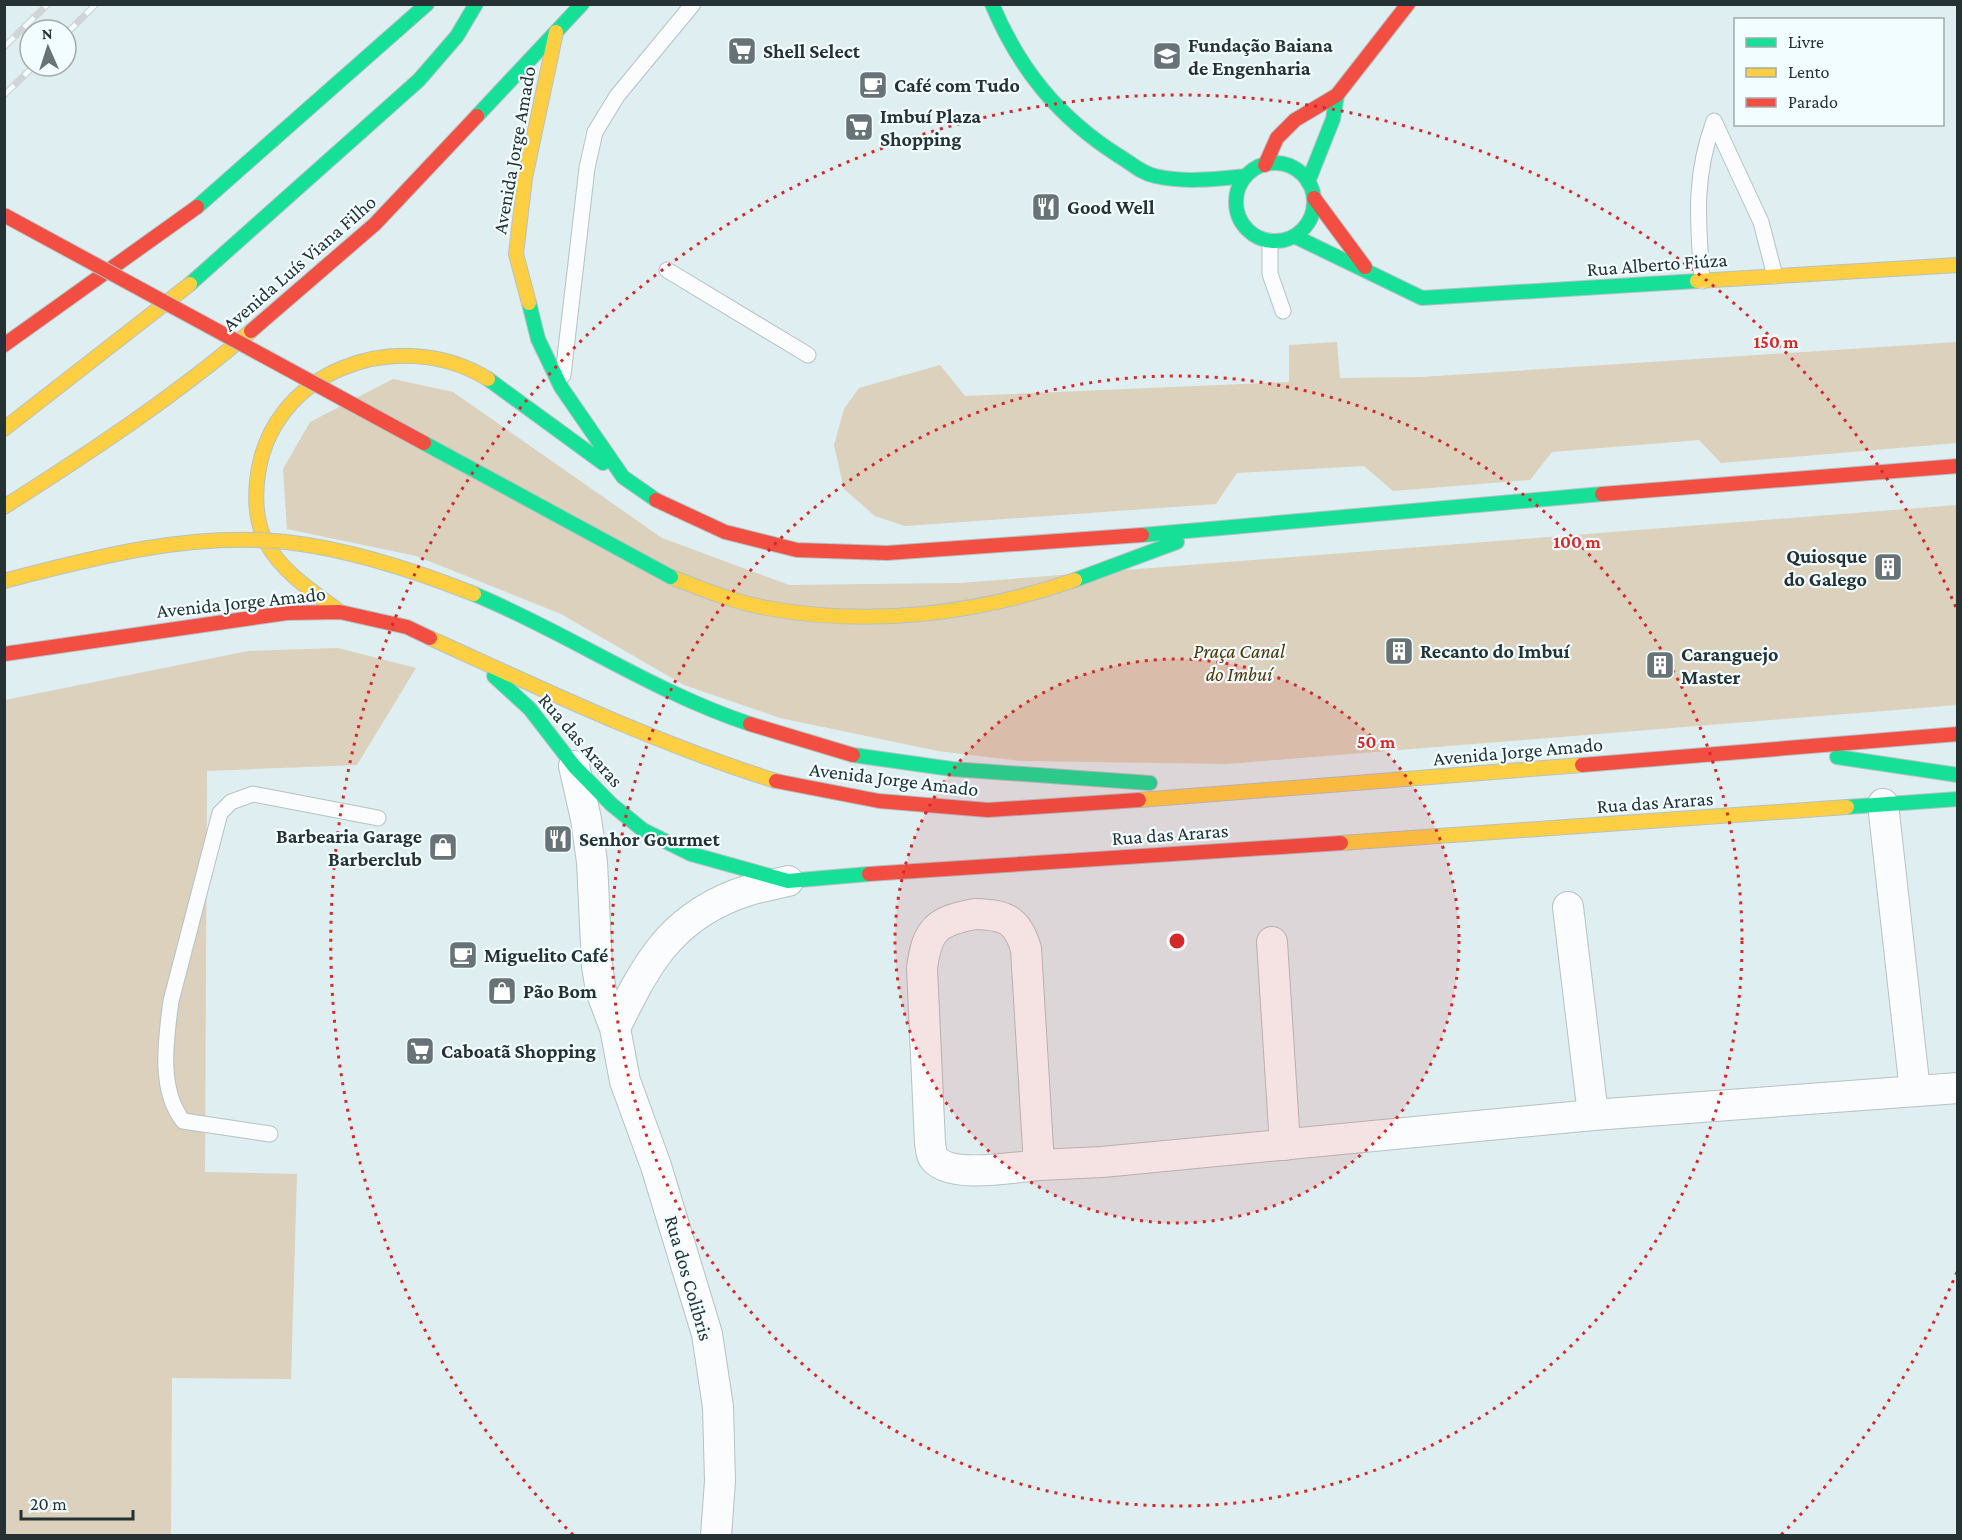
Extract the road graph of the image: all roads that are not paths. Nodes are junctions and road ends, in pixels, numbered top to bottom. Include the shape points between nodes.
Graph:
1 (427, 4) edge
2 (476, 4) edge
3 (582, 4) edge
4 (693, 4) edge
5 (992, 4) edge
6 (1408, 4) edge
7 (556, 32) junction
8 (1337, 94) junction
9 (1265, 165) junction
10 (1246, 176) junction
11 (1308, 182) junction
12 (1314, 198) junction
13 (4, 215) edge
14 (1294, 236) junction
15 (1270, 241) junction
16 (1958, 265) edge
17 (1366, 269) junction
18 (667, 270) dead end
19 (1775, 276) junction
20 (1702, 280) junction
21 (1283, 311) dead end
22 (4, 345) edge
23 (808, 355) dead end
24 (561, 387) junction
25 (5, 428) edge
26 (1958, 466) edge
27 (623, 477) junction
28 (4, 507) edge
29 (1218, 527) junction
30 (4, 581) edge
31 (340, 612) junction
32 (468, 653) junction
33 (4, 654) edge
34 (1958, 734) edge
35 (1779, 749) junction
36 (574, 766) junction
37 (1958, 775) edge
38 (1266, 791) junction
39 (1958, 798) edge
40 (1883, 804) junction
41 (378, 818) dead end
42 (788, 881) junction
43 (1568, 907) dead end
44 (1272, 942) dead end
45 (615, 1028) junction
46 (1958, 1088) edge
47 (1915, 1091) junction
48 (1593, 1116) junction
49 (270, 1134) dead end
50 (1286, 1145) junction
51 (1039, 1165) junction
52 (716, 1536) edge

1 - 22 main road via 197,207
2 - 25 main road via 457,36 419,80 216,263
3 - 7 main road, Avenida Luís Viana Filho
4 - 24 lane via 617,96 595,132 587,168
5 - 10 main road via 1023,70 1058,110 1098,144 1153,176
6 - 8 main road
7 - 24 main road, Avenida Jorge Amado via 525,178 516,255 538,339
7 - 28 main road, Avenida Luís Viana Filho via 375,224 223,355 89,453
8 - 9 main road via 1295,120 1277,138
8 - 11 main road via 1333,119
9 - 10 main road
9 - 11 main road via 1289,166
10 - 15 main road via 1236,197 1236,209 1248,231
11 - 12 main road
12 - 14 main road via 1309,220
12 - 17 main road, Rua Alberto Fiúza
13 - 29 main road, bridge via 671,577 767,608 825,614 914,615 967,607 1034,593
14 - 15 main road
14 - 17 main road, Rua Alberto Fiúza
15 - 21 lane via 1270,274
16 - 19 main road, Rua Alberto Fiúza
17 - 20 main road, Rua Alberto Fiúza via 1422,298
18 - 23 lane
19 - 20 main road, Rua Alberto Fiúza
19 - 20 lane via 1761,222 1714,121 1703,152 1698,184
24 - 27 main road, Avenida Jorge Amado
26 - 29 main road, Avenida Jorge Amado
27 - 29 main road, Avenida Jorge Amado via 665,506 725,532 797,550 887,553
27 - 31 main road via 498,387 445,359 407,353 368,359 338,370 286,408 267,435 255,503 262,533 285,569
30 - 38 main road, bridge via 143,549 215,541 287,542 431,577 517,613 678,696 751,724 854,755 952,769
31 - 32 main road, Avenida Jorge Amado via 407,627
31 - 33 main road, Avenida Jorge Amado via 238,618
32 - 36 main road, Rua das Araras via 530,709
32 - 38 main road, Avenida Jorge Amado via 628,728 715,762 788,785 868,799 988,810
34 - 35 main road, Avenida Jorge Amado
35 - 37 main road
35 - 38 main road, Avenida Jorge Amado
36 - 42 main road, Rua das Araras via 643,830 691,854
36 - 45 street, Rua dos Colibris via 592,862 601,990
39 - 40 main road, Rua das Araras
40 - 42 main road, Rua das Araras via 1542,831 921,869
40 - 47 street
41 - 49 lane via 253,794 231,802 220,813 171,1001 167,1088 173,1109 183,1121
42 - 45 street via 736,895 705,909 676,929 637,984
43 - 48 street
44 - 50 street
45 - 52 street, Rua dos Colibris via 625,1081 656,1166 706,1334 718,1407 720,1481
46 - 47 street
47 - 48 street
48 - 50 street
50 - 51 street
51 - 51 street via 1022,934 1012,921 998,915 953,918 935,927 925,942 922,968 933,1157 943,1166 964,1171

